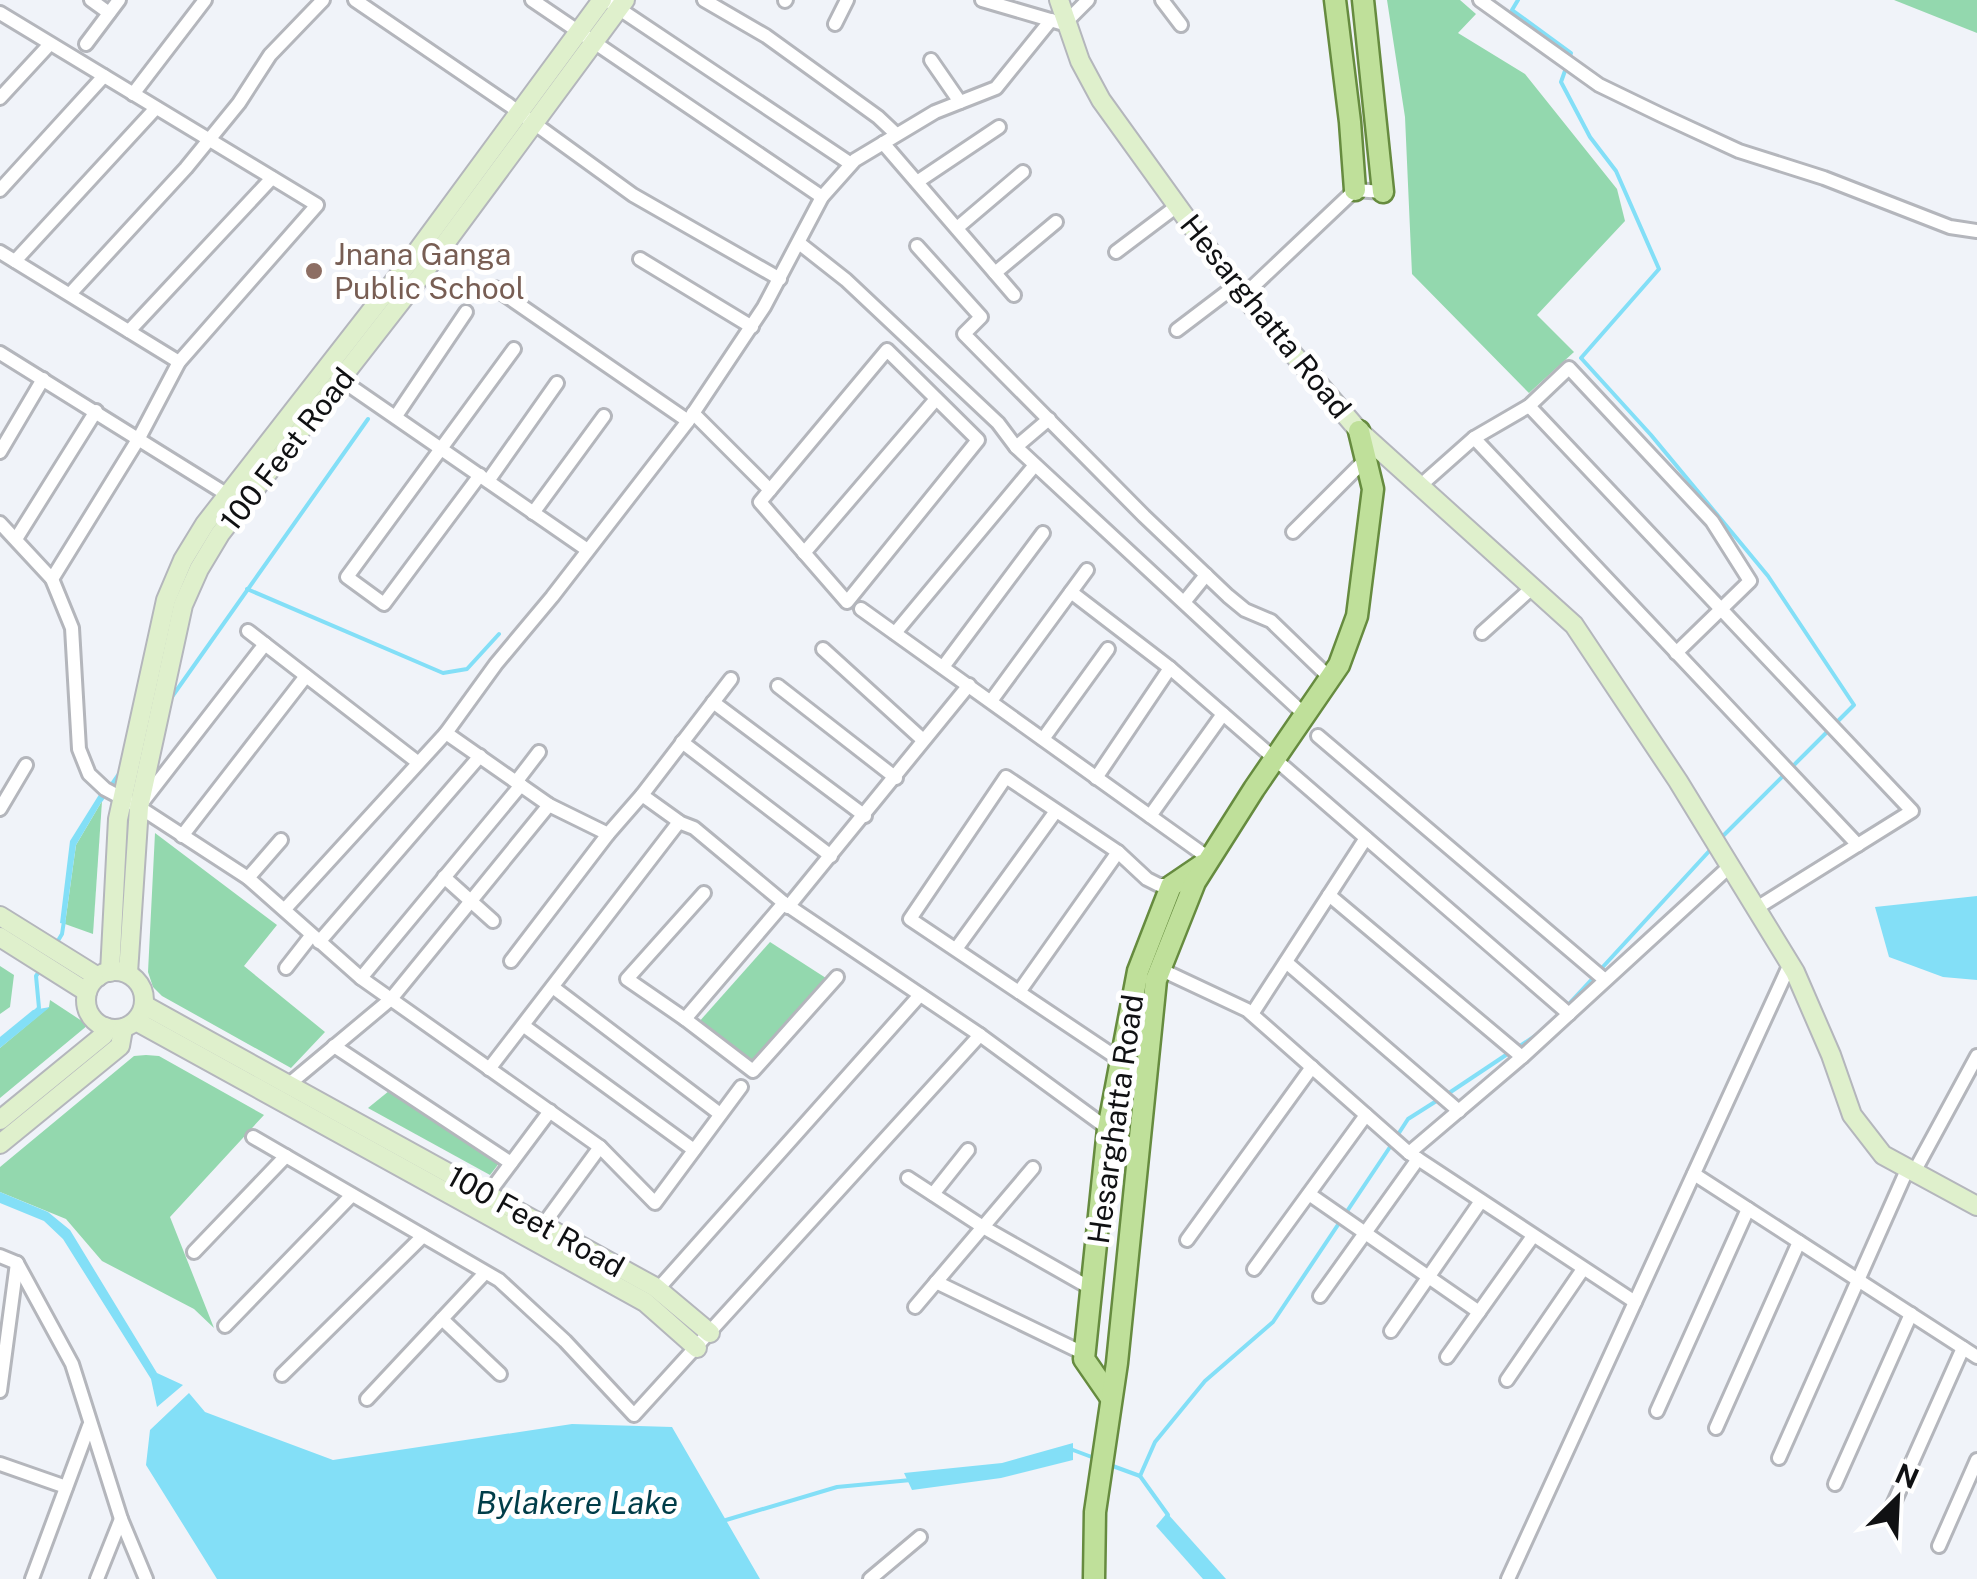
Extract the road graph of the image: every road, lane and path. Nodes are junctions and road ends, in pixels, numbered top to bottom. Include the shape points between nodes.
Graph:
1 (91, 0) edge
2 (119, 0) edge
3 (205, 0) edge
4 (354, 0) edge
5 (532, 0) edge
6 (704, 0) edge
7 (847, 0) edge
8 (982, 0) edge
9 (1059, 0) edge
10 (1088, 0) edge
11 (1162, 0) edge
12 (1335, 0) edge
13 (1362, 0) edge
14 (1480, 0) edge
15 (316, 2) edge
16 (613, 2) edge
17 (0, 13) edge
18 (110, 13) junction
19 (1058, 22) junction
20 (835, 24) dead end
21 (1181, 26) dead end
22 (585, 38) junction
23 (50, 44) junction
24 (86, 44) dead end
25 (931, 60) dead end
26 (104, 76) junction
27 (133, 94) junction
28 (0, 98) edge
29 (960, 102) junction
30 (156, 108) junction
31 (527, 118) junction
32 (999, 128) dead end
33 (896, 134) junction
34 (209, 140) junction
35 (883, 142) junction
36 (851, 164) junction
37 (1023, 172) dead end
38 (272, 178) junction
39 (917, 182) junction
40 (0, 190) edge
41 (1355, 190) junction
42 (1383, 192) joint
43 (822, 198) junction
44 (1177, 206) junction
45 (1056, 222) dead end
46 (957, 228) junction
47 (1977, 231) edge
48 (799, 243) junction
49 (917, 246) dead end
50 (0, 252) edge
51 (1116, 252) dead end
52 (640, 259) dead end
53 (14, 261) junction
54 (996, 273) junction
55 (780, 278) junction
56 (495, 288) dead end
57 (1239, 291) junction
58 (70, 294) junction
59 (1014, 295) dead end
60 (466, 312) dead end
61 (752, 327) junction
62 (1176, 330) dead end
63 (129, 331) junction
64 (514, 349) dead end
65 (0, 353) edge
66 (179, 362) junction
67 (334, 375) junction
68 (43, 379) junction
69 (557, 383) dead end
70 (936, 399) junction
71 (1529, 406) junction
72 (96, 411) junction
73 (396, 416) junction
74 (604, 416) dead end
75 (691, 417) junction
76 (1049, 419) junction
77 (1360, 431) junction
78 (139, 438) junction
79 (1474, 438) junction
80 (440, 447) junction
81 (1016, 448) junction
82 (0, 452) edge
83 (1366, 459) junction
84 (1035, 465) junction
85 (484, 478) junction
86 (1421, 485) junction
87 (770, 490) junction
88 (237, 501) junction
89 (533, 513) junction
90 (0, 523) edge
91 (1293, 532) dead end
92 (1043, 533) dead end
93 (16, 540) junction
94 (586, 550) junction
95 (804, 554) junction
96 (1087, 570) dead end
97 (1206, 575) junction
98 (52, 579) junction
99 (1533, 587) junction
100 (1071, 592) junction
101 (1185, 601) junction
102 (861, 609) dead end
103 (1720, 610) junction
104 (248, 630) dead end
105 (895, 633) junction
106 (1482, 633) dead end
107 (266, 644) junction
108 (823, 649) dead end
109 (1108, 649) dead end
110 (1676, 652) junction
111 (943, 667) junction
112 (1170, 668) junction
113 (306, 676) junction
114 (731, 678) dead end
115 (1330, 678) junction
116 (778, 686) dead end
117 (970, 686) junction
118 (991, 701) junction
119 (714, 702) junction
120 (1223, 714) junction
121 (1305, 715) junction
122 (446, 733) junction
123 (1318, 736) dead end
124 (1043, 739) junction
125 (923, 740) junction
126 (682, 742) junction
127 (538, 752) dead end
128 (480, 756) junction
129 (1274, 760) junction
130 (416, 761) dead end
131 (26, 765) dead end
132 (896, 778) junction
133 (1096, 778) junction
134 (518, 784) junction
135 (642, 795) junction
136 (131, 802) junction
137 (549, 804) junction
138 (0, 809) edge
139 (1056, 811) junction
140 (865, 816) junction
141 (1150, 816) junction
142 (680, 822) junction
143 (608, 834) junction
144 (182, 836) junction
145 (1366, 838) junction
146 (281, 840) dead end
147 (1858, 845) junction
148 (1118, 852) junction
149 (831, 856) junction
150 (1210, 859) junction
151 (1729, 867) junction
152 (444, 877) junction
153 (248, 878) junction
154 (1195, 882) junction
155 (1171, 886) junction
156 (704, 893) dead end
157 (1329, 895) junction
158 (470, 902) junction
159 (786, 905) junction
160 (285, 909) junction
161 (1755, 910) junction
162 (0, 916) edge
163 (493, 921) dead end
164 (12, 938) edge
165 (315, 939) junction
166 (956, 949) junction
167 (511, 961) dead end
168 (1286, 962) junction
169 (1790, 964) junction
170 (286, 968) dead end
171 (1164, 971) dead end
172 (96, 977) junction
173 (836, 977) dead end
174 (361, 978) junction
175 (1605, 980) junction
176 (554, 988) junction
177 (1019, 992) junction
178 (920, 995) junction
179 (391, 999) junction
180 (1252, 1014) junction
181 (1569, 1014) junction
182 (685, 1019) junction
183 (127, 1021) junction
184 (524, 1026) junction
185 (980, 1035) junction
186 (334, 1046) junction
187 (1977, 1056) edge
188 (1522, 1057) junction
189 (1120, 1060) junction
190 (1312, 1067) junction
191 (489, 1068) junction
192 (1144, 1076) junction
193 (288, 1085) junction
194 (741, 1087) dead end
195 (1458, 1111) junction
196 (550, 1112) junction
197 (720, 1114) junction
198 (1366, 1115) junction
199 (0, 1120) edge
200 (1108, 1129) junction
201 (253, 1137) dead end
202 (0, 1144) edge
203 (600, 1147) junction
204 (694, 1150) junction
205 (968, 1150) dead end
206 (1136, 1150) junction
207 (286, 1156) junction
208 (1413, 1156) junction
209 (512, 1163) junction
210 (1033, 1168) dead end
211 (1910, 1172) junction
212 (1694, 1174) junction
213 (908, 1178) dead end
214 (488, 1194) junction
215 (933, 1194) junction
216 (1308, 1194) junction
217 (352, 1195) junction
218 (1975, 1200) edge
219 (1480, 1201) junction
220 (1748, 1209) junction
221 (542, 1225) junction
222 (983, 1227) junction
223 (1366, 1233) junction
224 (422, 1236) junction
225 (1533, 1236) junction
226 (1187, 1240) dead end
227 (1800, 1242) junction
228 (194, 1252) dead end
229 (0, 1256) edge
230 (17, 1263) junction
231 (1254, 1269) dead end
232 (1583, 1269) junction
233 (485, 1273) junction
234 (1429, 1276) junction
235 (1858, 1280) junction
236 (936, 1282) junction
237 (658, 1289) junction
238 (1092, 1289) junction
239 (1320, 1296) dead end
240 (1635, 1302) junction
241 (915, 1307) dead end
242 (1479, 1312) junction
243 (1911, 1314) junction
244 (442, 1319) junction
245 (225, 1326) dead end
246 (1391, 1330) dead end
247 (710, 1333) junction
248 (697, 1348) junction
249 (1963, 1348) junction
250 (1085, 1354) junction
251 (1447, 1357) dead end
252 (1977, 1357) edge
253 (500, 1374) dead end
254 (282, 1375) dead end
255 (1507, 1380) dead end
256 (0, 1391) edge
257 (1111, 1398) junction
258 (366, 1399) dead end
259 (1657, 1411) dead end
260 (89, 1426) junction
261 (1716, 1428) dead end
262 (1779, 1458) dead end
263 (1977, 1460) edge
264 (0, 1465) edge
265 (1835, 1484) dead end
266 (66, 1487) junction
267 (1888, 1516) dead end
268 (121, 1518) junction
269 (920, 1537) dead end
270 (1939, 1546) dead end
271 (32, 1579) edge
272 (97, 1579) edge
273 (146, 1579) edge
274 (870, 1579) edge
275 (1094, 1579) edge
276 (1508, 1579) edge

1 - 18 street
2 - 18 street
3 - 27 street
4 - 31 street
5 - 22 street
6 - 33 street via 766,36
7 - 20 street
8 - 19 street
9 - 19 main road, Hesarghatta Road
10 - 19 street
11 - 21 street
12 - 41 main road
13 - 42 main road
14 - 47 street via 1599,85 1739,151
15 - 34 street
16 - 22 main road, 100 Feet Road
16 - 36 street
17 - 23 street
18 - 24 street
19 - 29 street via 996,88
19 - 44 main road, Hesarghatta Road via 1101,100
22 - 31 main road, 100 Feet Road
22 - 43 street
23 - 26 street
23 - 28 street
25 - 29 street
26 - 27 street
26 - 40 street
27 - 30 street
29 - 33 street
30 - 34 street
30 - 53 street
31 - 55 street via 633,196
31 - 67 main road, 100 Feet Road
32 - 39 street
33 - 35 street
34 - 38 street
34 - 58 street
35 - 36 street
35 - 39 street
36 - 43 street
37 - 46 street
38 - 63 street
38 - 66 street via 317,206
39 - 46 street
41 - 42 street
41 - 57 street
43 - 48 street
44 - 51 street
44 - 57 main road, Hesarghatta Road
45 - 54 street
46 - 54 street
48 - 55 street
48 - 81 street via 998,422
49 - 76 street via 981,317 964,334
50 - 53 street
52 - 61 street
53 - 58 street
54 - 59 street
55 - 61 street
56 - 75 street
57 - 62 street
57 - 77 main road, Hesarghatta Road
58 - 63 street
60 - 73 street
61 - 75 street
63 - 66 street
64 - 80 street
65 - 68 street
66 - 78 street
67 - 73 street
67 - 88 main road, 100 Feet Road
68 - 72 street
68 - 82 street
69 - 85 street
70 - 87 street via 886,350
70 - 95 street
70 - 95 street via 978,440 847,602
71 - 79 street
71 - 103 street
71 - 103 street via 1569,368 1722,536 1750,581
72 - 78 street
72 - 93 street
73 - 80 street
74 - 89 street
75 - 87 street
75 - 94 street
76 - 81 street
76 - 97 street
77 - 83 main road, Hesarghatta Road
77 - 86 main road
78 - 88 street
78 - 98 street
79 - 86 street
79 - 110 street
80 - 85 street
80 - 85 street via 346,578 384,604
81 - 84 street
83 - 91 street
83 - 115 main road, Hesarghatta Road via 1373,489 1357,616
84 - 101 street
84 - 105 street
85 - 89 street
86 - 99 main road
87 - 95 street via 760,502
88 - 136 main road, 100 Feet Road via 183,605
89 - 94 street
90 - 93 street
92 - 111 street
93 - 98 street
94 - 122 street
96 - 100 street
97 - 101 street
97 - 115 street via 1244,610 1271,622
98 - 136 street via 72,628 79,750 89,774
99 - 106 street
99 - 151 main road via 1574,625
100 - 112 street
100 - 118 street
101 - 121 street
102 - 105 street
103 - 110 street
103 - 147 street via 1912,811
104 - 107 street
105 - 111 street
107 - 113 street
107 - 136 street
108 - 125 street
109 - 124 street
110 - 147 street
111 - 117 street
112 - 120 street
112 - 133 street
113 - 130 street
113 - 144 street
114 - 119 street
115 - 121 main road, Hesarghatta Road
116 - 132 street
117 - 118 street
117 - 125 street
118 - 124 street
119 - 126 street
119 - 140 street
120 - 129 street
120 - 141 street
121 - 129 main road, Hesarghatta Road
122 - 128 street
122 - 160 street
123 - 175 street
124 - 133 street
125 - 132 street
126 - 135 street
126 - 149 street
127 - 134 street
128 - 134 street
128 - 165 street
129 - 145 street
129 - 150 main road, Hesarghatta Road
131 - 138 street
132 - 140 street
133 - 141 street
134 - 137 street
134 - 152 street
135 - 142 street
135 - 143 street
136 - 144 street
136 - 172 main road, 100 Feet Road
137 - 143 street
137 - 158 street
139 - 148 street
139 - 166 street
139 - 166 street via 1006,777 910,919
140 - 149 street
141 - 150 street
142 - 159 street
142 - 176 street
143 - 167 street
144 - 153 street
145 - 157 street
145 - 181 street
146 - 153 street
147 - 161 street
148 - 155 street via 1147,878
148 - 177 street
149 - 159 street
150 - 154 main road, Hesarghatta Road
150 - 155 main road, Hesarghatta Road
151 - 161 main road
151 - 175 street
152 - 158 street
152 - 174 street
153 - 160 street
154 - 155 street
154 - 192 main road, Hesarghatta Road via 1156,980
155 - 189 main road, Hesarghatta Road via 1138,971
156 - 182 street via 628,979
157 - 168 street
157 - 188 street
158 - 163 street
158 - 179 street
159 - 178 street
159 - 182 street
160 - 165 street
161 - 169 main road
162 - 164 main road
164 - 172 main road
165 - 170 street
165 - 174 street
166 - 177 street
168 - 180 street
168 - 195 street
169 - 211 main road via 1852,1114 1883,1156
169 - 212 street
171 - 180 street
172 - 183 main road via 88,1010 96,1022
172 - 183 main road via 142,988
173 - 182 street via 753,1071
174 - 179 street
175 - 181 street
176 - 184 street
176 - 197 street
177 - 189 street
178 - 185 street
178 - 237 street
179 - 186 street
179 - 191 street
180 - 190 street
181 - 188 street
183 - 193 main road, 100 Feet Road
183 - 199 main road
183 - 202 main road via 120,1046
183 - 248 main road, 100 Feet Road via 645,1302
184 - 191 street
184 - 204 street
185 - 200 street
185 - 247 street
186 - 193 street
186 - 209 street
187 - 211 street
188 - 195 street
189 - 192 street
189 - 200 main road, Hesarghatta Road
190 - 198 street
190 - 226 street
191 - 196 street
192 - 206 main road, Hesarghatta Road
193 - 214 main road, 100 Feet Road
194 - 197 street
195 - 208 street
196 - 203 street
196 - 209 street
197 - 204 street
198 - 208 street
198 - 216 street
200 - 206 street
200 - 238 main road, Hesarghatta Road
201 - 207 street
203 - 204 street via 655,1203
203 - 221 street
205 - 215 street
206 - 257 main road, Hesarghatta Road
207 - 217 street
207 - 228 street
208 - 219 street
208 - 223 street
209 - 214 street
210 - 222 street
211 - 218 main road
211 - 235 street
212 - 220 street
212 - 240 street
213 - 215 street
214 - 221 main road, 100 Feet Road
215 - 222 street
216 - 223 street
216 - 231 street
217 - 224 street
217 - 245 street
219 - 225 street
219 - 234 street
220 - 227 street
220 - 259 street
221 - 237 main road, 100 Feet Road
222 - 236 street
222 - 238 street
223 - 234 street
223 - 239 street
224 - 233 street
224 - 254 street
225 - 232 street
225 - 242 street
227 - 235 street
227 - 261 street
229 - 230 street
230 - 256 street
230 - 260 street via 72,1364
232 - 240 street
232 - 255 street
233 - 244 street
233 - 248 street via 565,1341 634,1415
234 - 242 street
234 - 246 street
235 - 243 street
235 - 262 street
236 - 241 street
236 - 250 street
237 - 247 main road, 100 Feet Road
238 - 250 main road, Hesarghatta Road
240 - 276 street
242 - 251 street
243 - 249 street
243 - 265 street
244 - 253 street
244 - 258 street
247 - 248 street
249 - 252 street
249 - 267 street
250 - 257 main road
257 - 275 main road, Hesarghatta Road via 1095,1512
260 - 266 street
260 - 268 street
263 - 270 street
264 - 266 street
266 - 271 street
268 - 272 street
268 - 273 street
269 - 274 street

